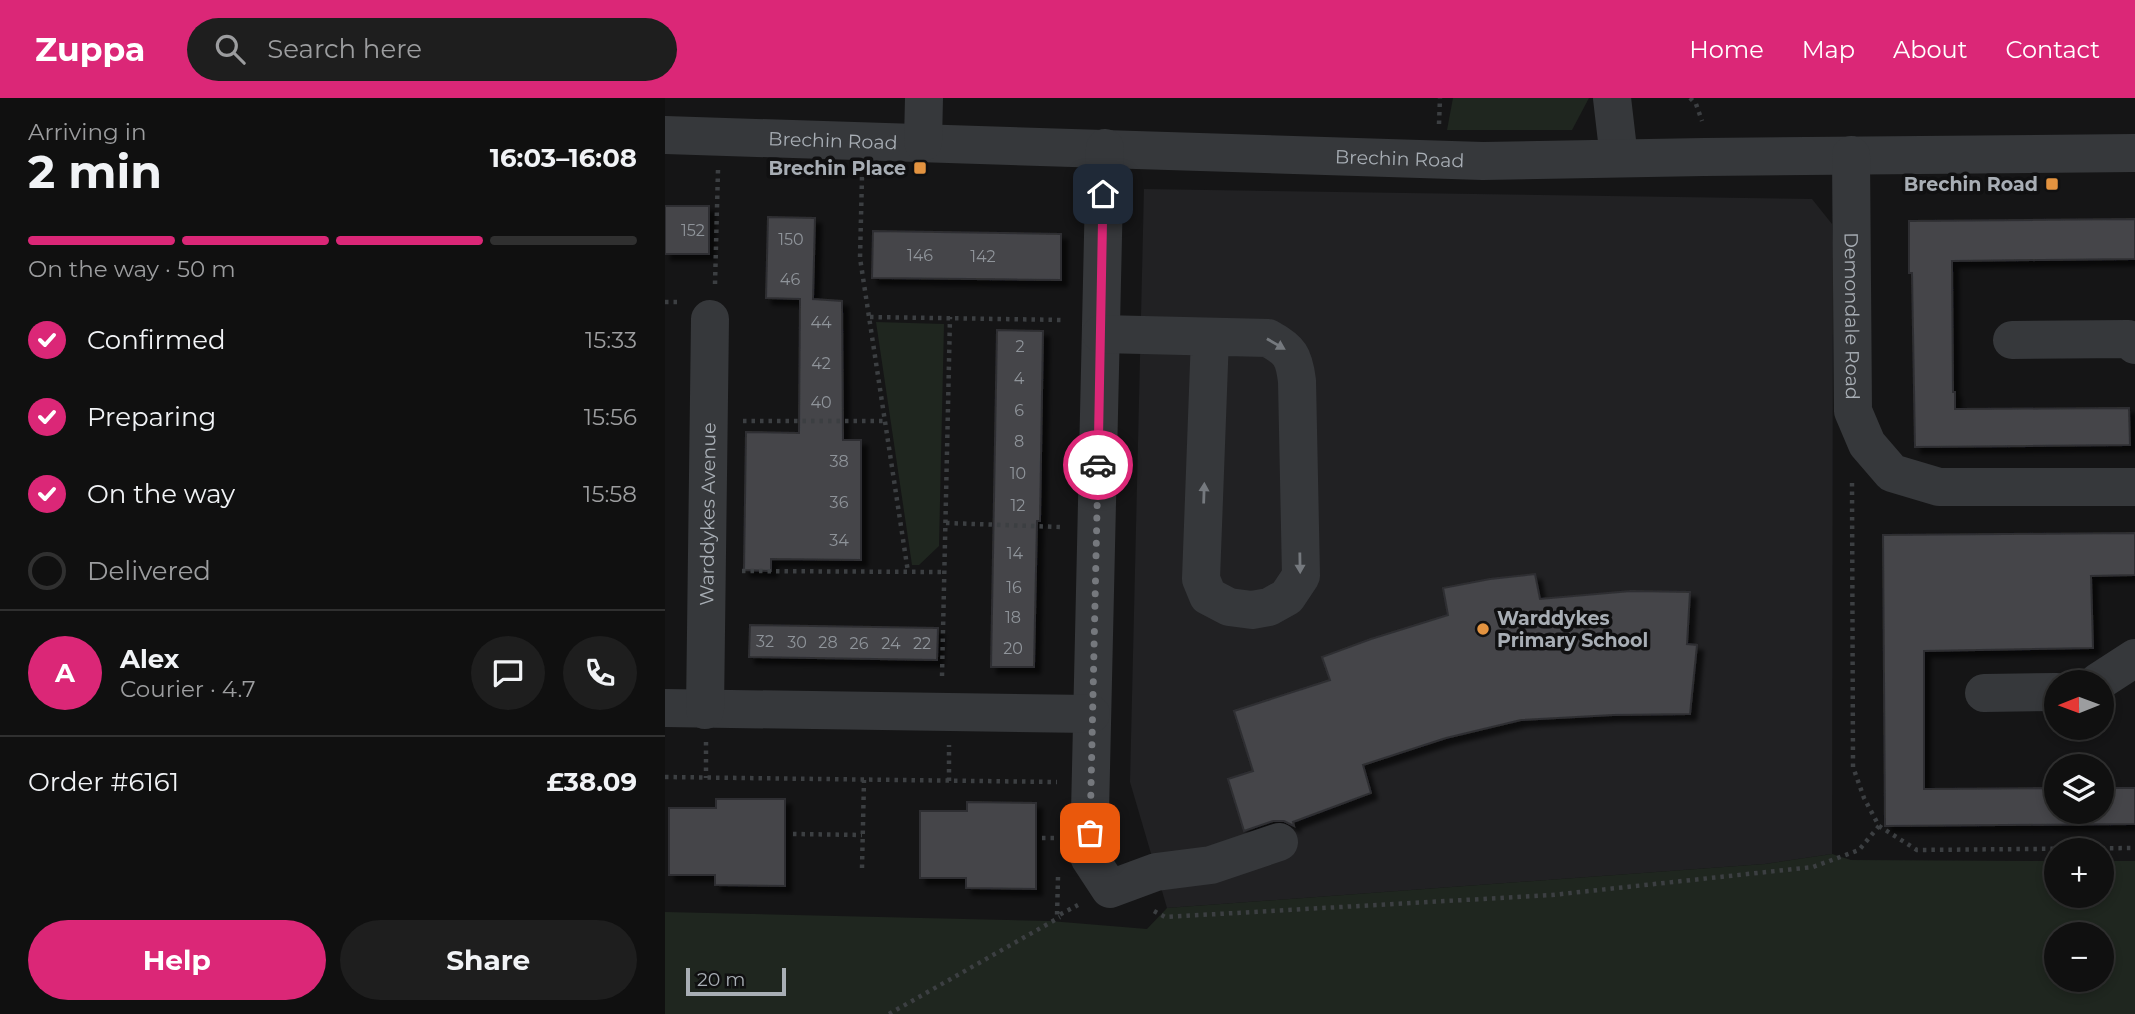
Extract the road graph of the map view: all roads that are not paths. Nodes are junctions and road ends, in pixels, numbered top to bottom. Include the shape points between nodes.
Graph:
1 (924, 98) edge
2 (1612, 98) edge
3 (665, 135) edge
4 (923, 142) junction
5 (1105, 148) junction
6 (2135, 153) edge
7 (1851, 155) junction
8 (1619, 158) junction
9 (713, 303) road end
10 (1101, 327) junction
11 (1210, 337) junction
12 (2012, 340) dead end
13 (2135, 345) edge
14 (2135, 487) edge
15 (2135, 658) edge
16 (2114, 672) edge
17 (2044, 692) edge
18 (1984, 693) dead end
19 (665, 708) edge
20 (705, 710) junction
21 (1091, 714) junction
22 (1279, 842) dead end

1 - 4 street
2 - 8 street
3 - 4 street, Brechin Road
4 - 5 street, Brechin Road
5 - 8 street, Brechin Road via 1472,160
5 - 10 street
6 - 7 street, Brechin Road
7 - 8 street, Brechin Road
7 - 14 street, Demondale Road via 1853,411 1867,444 1892,473 1939,487
9 - 20 street, Warddykes Avenue
10 - 11 street
10 - 21 street
11 -> 11 street via 1268,338 1286,348 1295,366 1301,576 1287,597 1269,607 1230,607 1208,596 1201,579
12 - 13 street via 2128,339
15 - 16 street
17 - 18 street
19 - 20 street
20 - 21 street
21 - 22 street via 1089,856 1110,889 1156,872 1211,865

